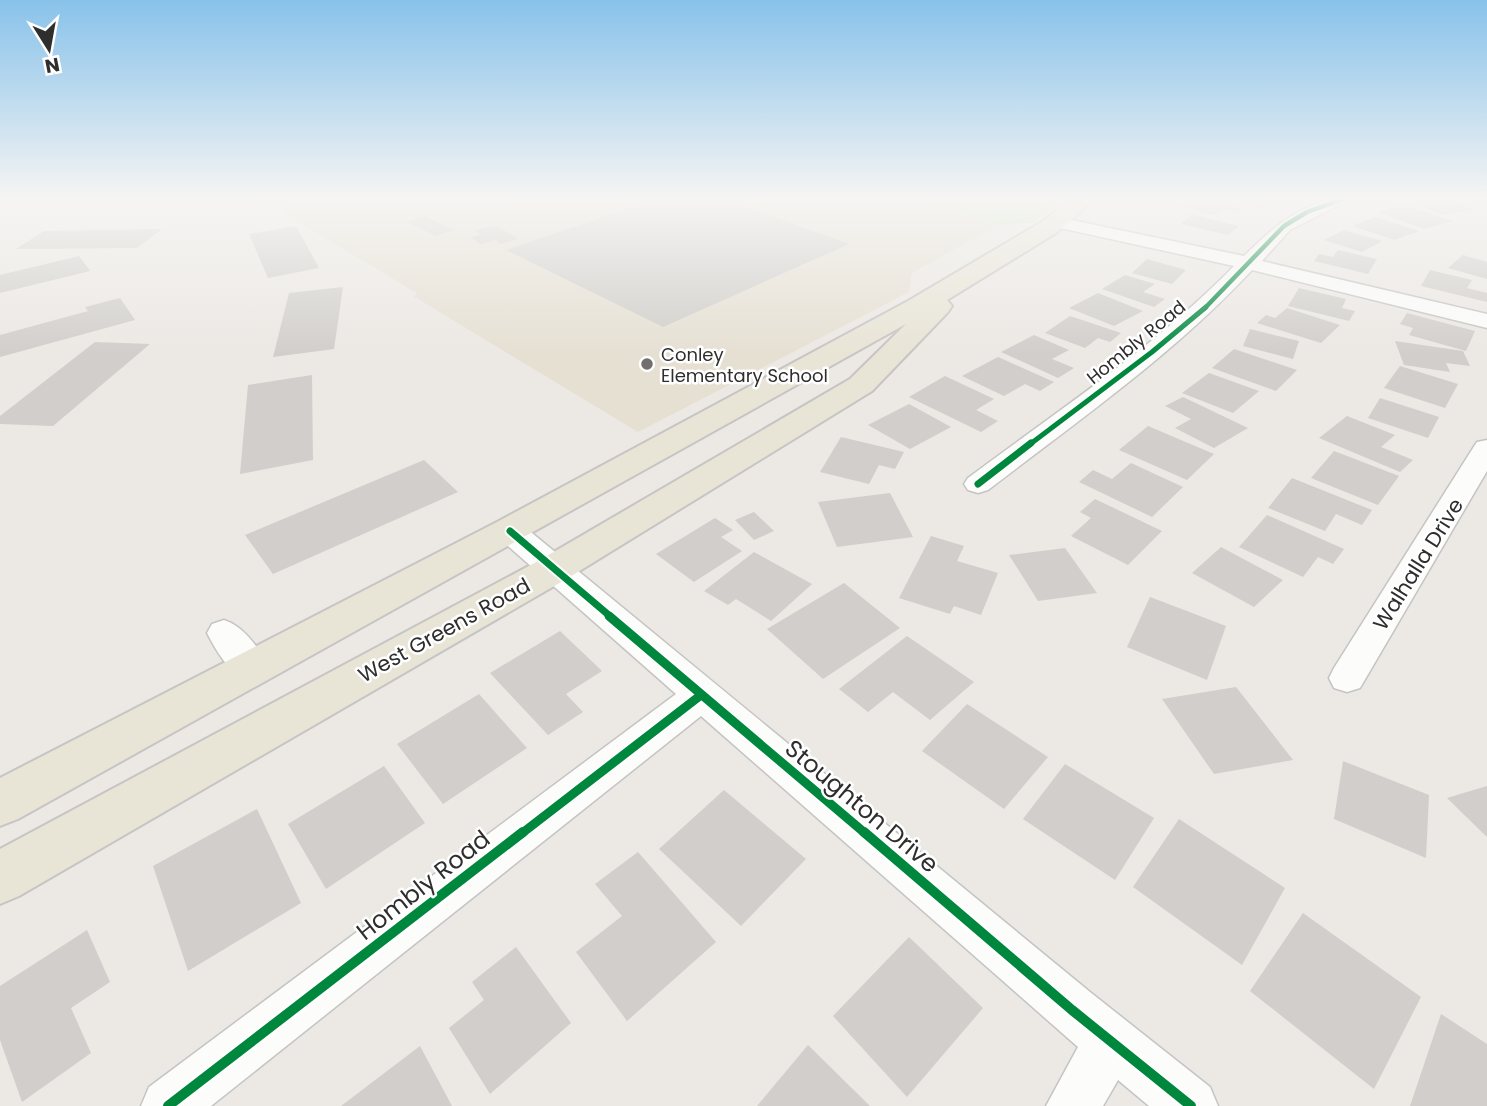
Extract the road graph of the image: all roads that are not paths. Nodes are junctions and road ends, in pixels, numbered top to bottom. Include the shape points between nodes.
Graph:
1 (1008, 251) edge
2 (1205, 251) edge
3 (1261, 251) edge
4 (1247, 263) junction
5 (966, 277) junction
6 (1487, 321) edge
7 (1487, 448) edge
8 (978, 484) dead end
9 (510, 531) junction
10 (554, 569) junction
11 (225, 633) dead end
12 (253, 668) junction
13 (1347, 678) dead end
14 (701, 695) junction
15 (0, 803) edge
16 (0, 878) edge
17 (1112, 1040) junction
18 (168, 1106) edge
19 (1073, 1106) edge
20 (1191, 1106) edge

1 - 5 main road, West Greens Road
2 - 4 street
3 - 4 street, Hombly Road
4 - 6 street
4 - 8 street, Hombly Road via 1209,304 1152,352
5 - 9 main road, West Greens Road
5 - 10 main road, West Greens Road via 861,385
7 - 13 street, Walhalla Drive
9 - 10 street, Stoughton Drive
9 - 12 main road, West Greens Road
10 - 14 street, Stoughton Drive
10 - 16 main road, West Greens Road
11 - 12 street
12 - 15 main road, West Greens Road
14 - 17 street, Stoughton Drive
14 - 18 street, Hombly Road
17 - 19 street
17 - 20 street, Stoughton Drive

